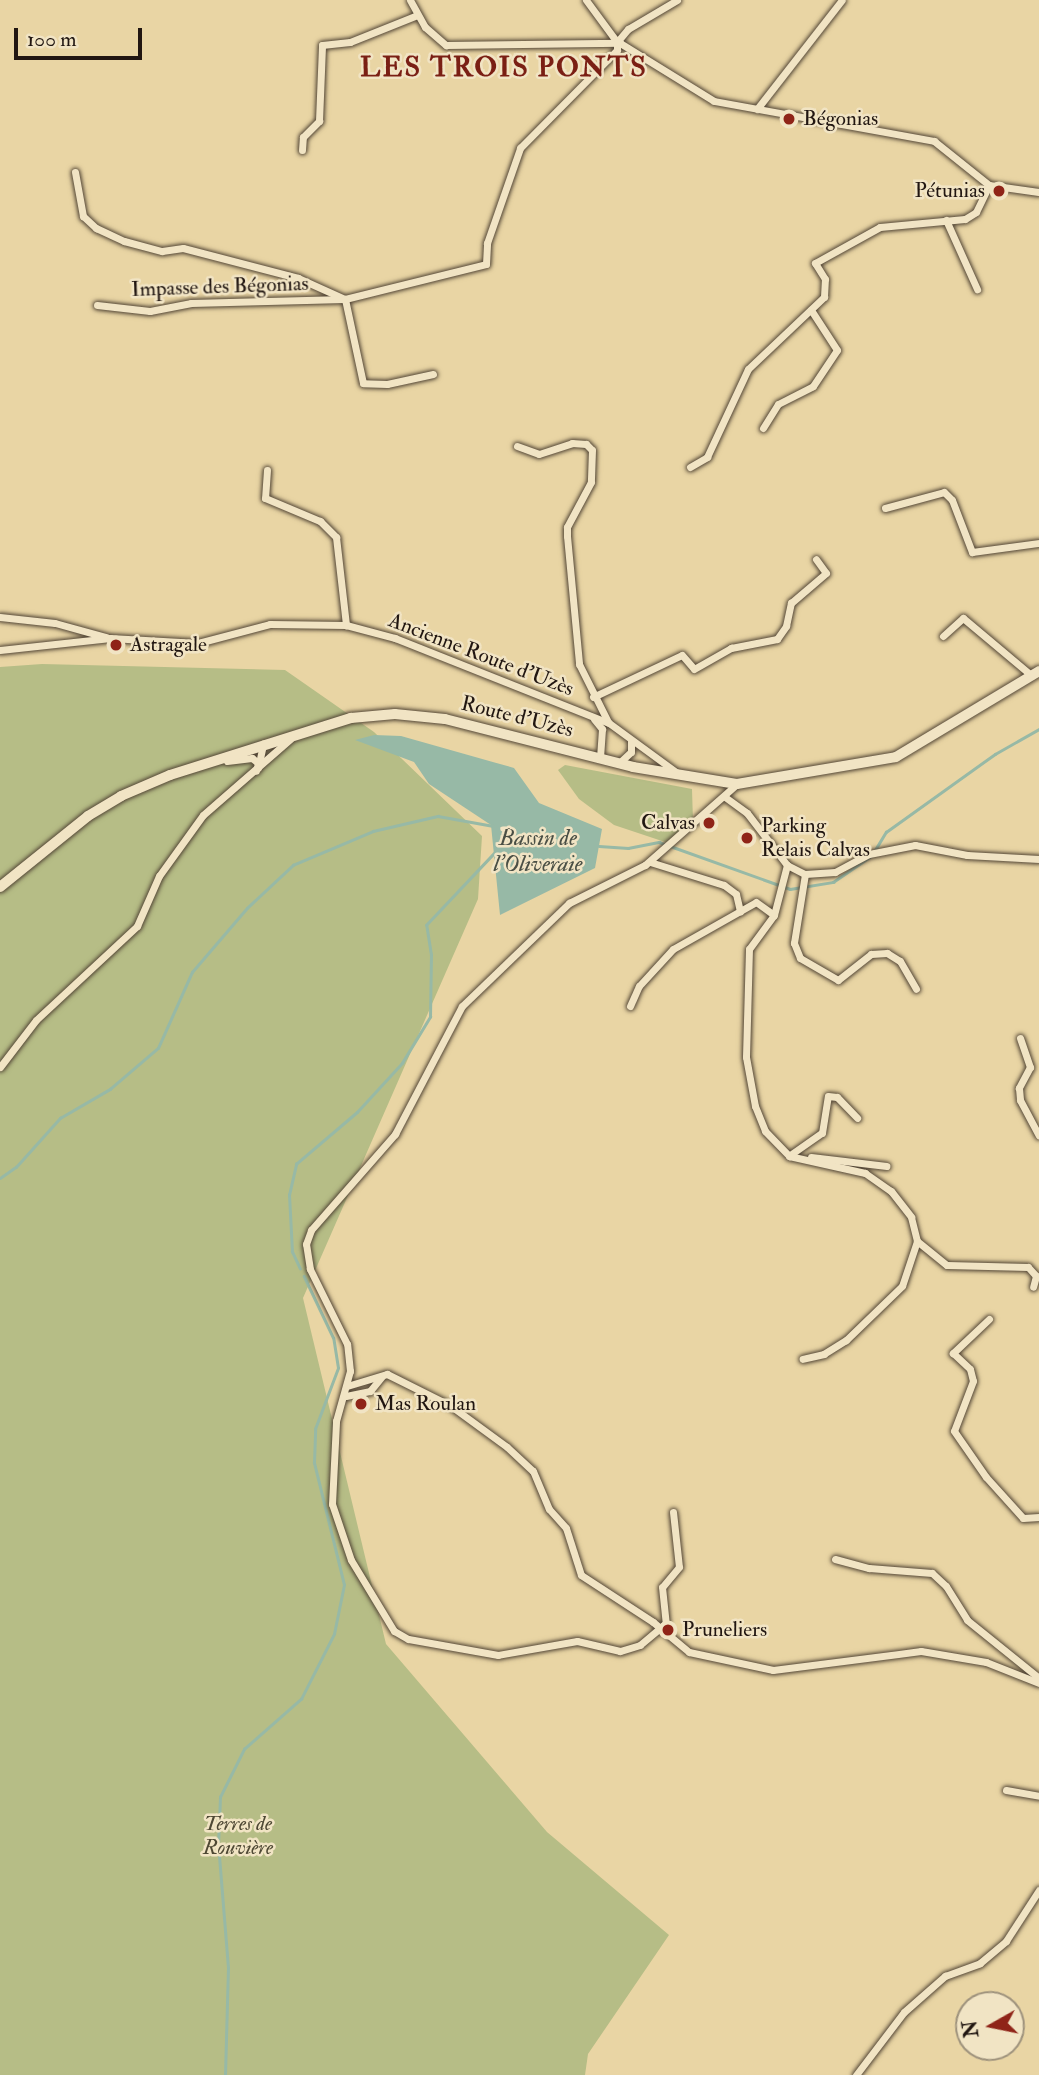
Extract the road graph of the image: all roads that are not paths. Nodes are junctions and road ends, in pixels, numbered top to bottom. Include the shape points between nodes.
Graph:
1 (410, 0) edge
2 (586, 0) edge
3 (677, 0) edge
4 (842, 0) edge
5 (417, 15) junction
6 (617, 42) junction
7 (757, 109) junction
8 (302, 150) dead end
9 (75, 172) dead end
10 (989, 185) junction
11 (1039, 192) edge
12 (946, 220) junction
13 (977, 289) dead end
14 (345, 299) junction
15 (97, 305) dead end
16 (811, 310) junction
17 (433, 374) dead end
18 (763, 428) dead end
19 (517, 446) dead end
20 (690, 467) dead end
21 (267, 470) dead end
22 (885, 508) dead end
23 (1039, 543) edge
24 (816, 559) dead end
25 (0, 617) edge
26 (346, 625) junction
27 (943, 636) dead end
28 (110, 638) junction
29 (0, 650) edge
30 (1035, 674) edge
31 (593, 697) junction
32 (591, 716) junction
33 (608, 723) junction
34 (621, 734) junction
35 (293, 735) junction
36 (631, 741) junction
37 (604, 742) junction
38 (266, 743) junction
39 (600, 758) junction
40 (268, 760) junction
41 (207, 763) junction
42 (619, 763) junction
43 (256, 771) junction
44 (681, 776) junction
45 (737, 784) junction
46 (725, 797) junction
47 (1039, 859) edge
48 (650, 862) junction
49 (787, 865) junction
50 (804, 874) junction
51 (0, 887) edge
52 (740, 912) junction
53 (774, 915) junction
54 (916, 989) dead end
55 (631, 1006) dead end
56 (1020, 1038) dead end
57 (0, 1067) edge
58 (857, 1118) dead end
59 (1039, 1135) edge
60 (789, 1156) junction
61 (807, 1157) junction
62 (886, 1166) dead end
63 (917, 1241) junction
64 (1033, 1287) dead end
65 (989, 1318) dead end
66 (803, 1359) dead end
67 (383, 1376) junction
68 (347, 1386) junction
69 (345, 1396) junction
70 (673, 1512) dead end
71 (1039, 1517) edge
72 (835, 1559) dead end
73 (662, 1629) junction
74 (1039, 1680) edge
75 (1006, 1790) dead end
76 (1039, 1796) edge
77 (1039, 1890) edge
78 (856, 2075) edge

1 - 5 street
2 - 6 street
3 - 6 street via 628,29
4 - 7 street
5 - 6 street via 437,39 454,48
5 - 8 street via 351,42 322,45 319,121 303,137
6 - 7 street via 714,100
6 - 14 street, Impasse des Bégonias via 617,50 520,148 487,243 486,264
7 - 10 street via 895,130 934,141
9 - 14 street, Impasse des Bégonias via 83,216 96,228 162,251 183,248 298,278
10 - 11 street
10 - 12 street via 976,212
12 - 13 street
12 - 16 street via 880,227 816,263 825,279 824,297
14 - 15 street, Impasse des Bégonias via 191,303 150,311
14 - 17 street via 363,383 387,384
16 - 18 street via 837,350 813,386 778,404
16 - 20 street via 743,377 707,457
19 - 31 street via 539,454 586,444 594,462 591,482 567,536 579,664
21 - 26 street via 265,498 320,521 336,537
22 - 23 street via 944,492 952,500 972,552
24 - 31 street via 826,573 791,603 786,626 777,639 731,648 694,669 682,655
25 - 28 street via 55,623
26 - 28 street, Ancienne Route d'Uzès via 259,625 198,643
26 - 32 street, Ancienne Route d'Uzès via 395,638
27 - 30 street via 963,618
28 - 29 street, Ancienne Route d'Uzès
30 - 45 main road, Route d'Uzès via 896,757
31 - 33 street
32 - 33 street, Ancienne Route d'Uzès
32 - 37 street via 602,729
33 - 34 street, Ancienne Route d'Uzès
34 - 36 street, Ancienne Route d'Uzès
34 - 37 street
35 - 38 main road, Route d'Uzès
35 - 39 main road, Route d'Uzès via 351,718 395,714 446,719
35 - 40 street
36 - 42 street via 631,752
36 - 44 street, Ancienne Route d'Uzès
37 - 39 street
38 - 40 street
38 - 41 main road, Route d'Uzès
38 - 43 street
39 - 42 main road, Route d'Uzès
40 - 43 street
41 - 43 street via 252,758 258,763
41 - 51 main road, Route d'Uzès via 121,796 88,816
42 - 44 main road, Route d'Uzès
43 - 57 street via 203,816 176,848 137,926 36,1020
44 - 45 main road, Route d'Uzès
45 - 46 street
46 - 48 street
46 - 49 street via 747,813
47 - 50 street via 967,855 915,845 873,853 835,872
48 - 52 street via 724,885 736,894
48 - 68 street via 569,903 462,1006 395,1134 311,1230 305,1254 346,1344
49 - 50 street
49 - 53 street
50 - 54 street via 794,943 800,958 838,980 871,954 887,953 900,961
52 - 53 street via 755,902
52 - 55 street via 673,949 639,986
53 - 60 street via 749,949 746,1057 765,1131
56 - 59 street via 1030,1068 1019,1088 1020,1100
58 - 60 street via 837,1097 828,1096 822,1133
60 - 61 street
61 - 62 street via 821,1154
61 - 63 street via 865,1173 891,1191 911,1217
63 - 64 street via 947,1265 1028,1267 1036,1276
63 - 66 street via 902,1286 846,1340 824,1354
65 - 71 street via 953,1353 970,1369 974,1381 954,1431 986,1477 1023,1518
67 - 68 street
67 - 69 street via 370,1391
67 - 73 street via 451,1406 507,1447 533,1471 549,1509 566,1528 581,1575
68 - 69 street
69 - 73 street via 336,1421 332,1491 351,1560 394,1631 408,1639 511,1654 577,1641 621,1651 640,1645
70 - 73 street via 679,1567 662,1587 666,1623
72 - 74 street via 869,1568 932,1573 982,1636 1000,1651 1025,1662
73 - 74 street via 689,1652 773,1670 921,1651 986,1662
75 - 76 street
77 - 78 street via 1006,1941 980,1963 945,1976 904,2012

